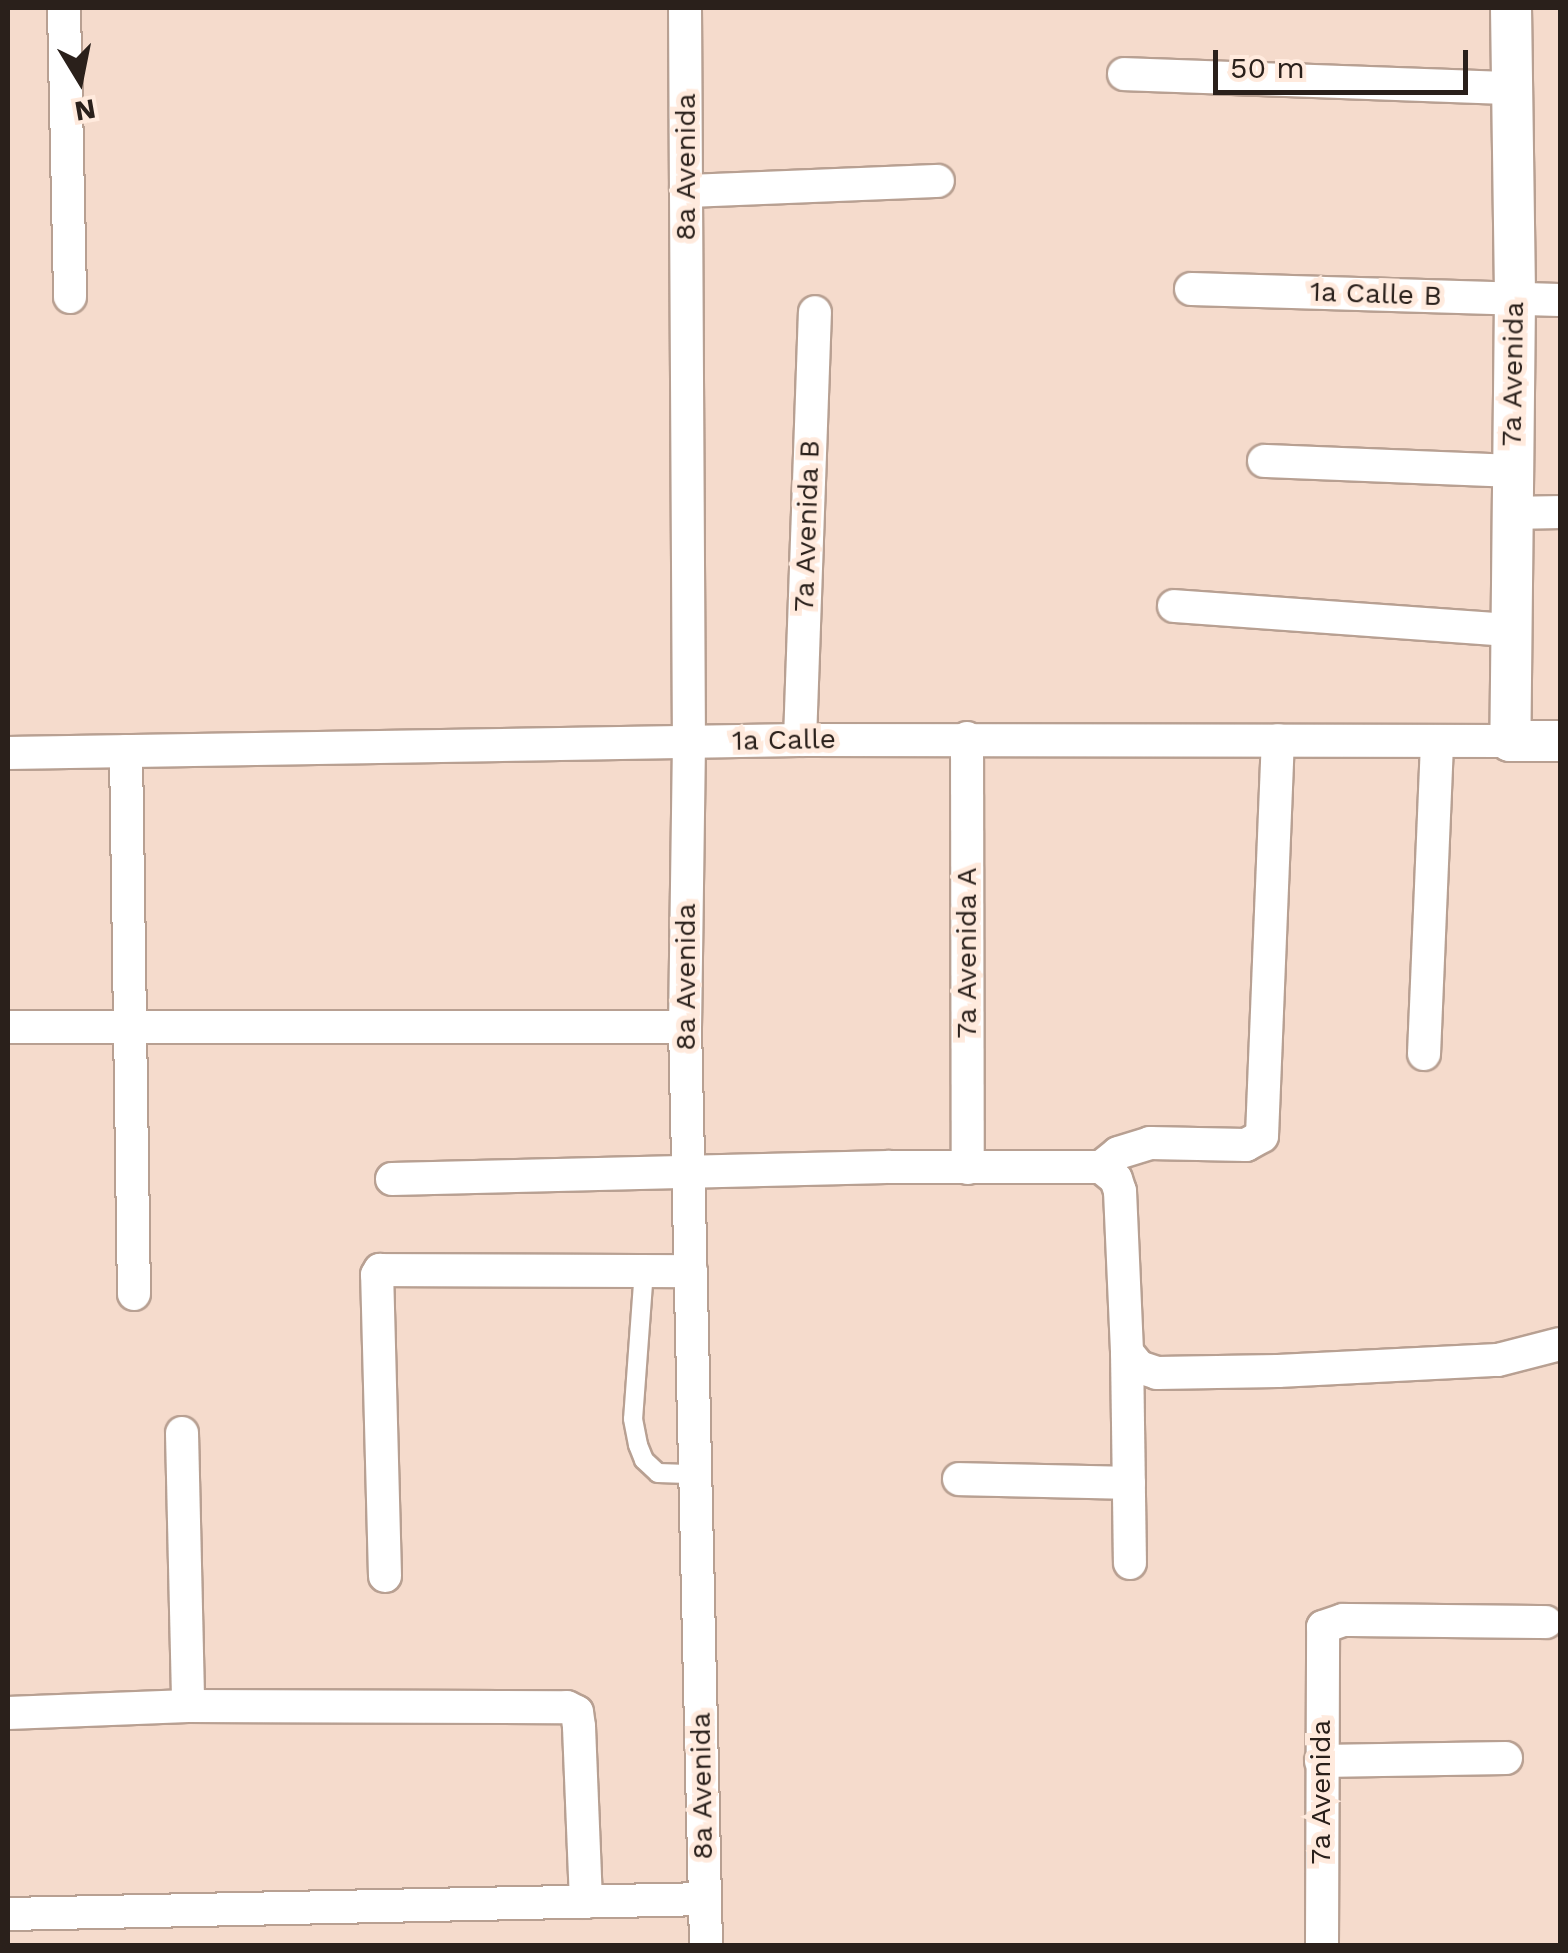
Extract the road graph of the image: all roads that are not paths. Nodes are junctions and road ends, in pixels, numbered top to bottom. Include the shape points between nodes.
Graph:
1 (64, 8) edge
2 (684, 8) edge
3 (1511, 8) edge
4 (1124, 74) dead end
5 (1510, 88) junction
6 (938, 181) dead end
7 (686, 191) junction
8 (1191, 289) dead end
9 (70, 297) dead end
10 (1514, 298) junction
11 (1560, 300) edge
12 (814, 312) dead end
13 (1264, 462) dead end
14 (1510, 472) junction
15 (1560, 512) edge
16 (1510, 513) junction
17 (1174, 606) dead end
18 (1510, 630) junction
19 (967, 738) junction
20 (800, 740) junction
21 (1278, 740) junction
22 (1437, 741) junction
23 (1560, 741) edge
24 (689, 742) junction
25 (1510, 742) junction
26 (126, 751) junction
27 (8, 753) edge
28 (8, 1027) edge
29 (130, 1027) junction
30 (685, 1027) junction
31 (1424, 1054) dead end
32 (1101, 1167) junction
33 (968, 1168) junction
34 (688, 1174) junction
35 (392, 1179) dead end
36 (644, 1270) junction
37 (690, 1271) junction
38 (134, 1294) dead end
39 (1560, 1344) edge
40 (1126, 1352) junction
41 (182, 1433) dead end
42 (695, 1474) junction
43 (960, 1480) dead end
44 (1128, 1484) junction
45 (1130, 1563) dead end
46 (385, 1576) dead end
47 (1546, 1622) dead end
48 (188, 1706) junction
49 (8, 1712) edge
50 (1506, 1758) dead end
51 (1321, 1761) junction
52 (704, 1899) junction
53 (586, 1902) junction
54 (8, 1914) edge
55 (706, 1946) edge
56 (1322, 1946) edge

1 - 9 street
2 - 7 street, 8a Avenida
3 - 5 street, 7a Avenida
4 - 5 street
5 - 10 street, 7a Avenida
6 - 7 street
7 - 24 street, 8a Avenida
8 - 10 street, 1a Calle B
10 - 11 street, 1a Calle B
10 - 14 street, 7a Avenida
12 - 20 street, 7a Avenida B
13 - 14 street
14 - 16 street, 7a Avenida
15 - 16 street
16 - 18 street, 7a Avenida
17 - 18 street
18 - 25 street, 7a Avenida
19 - 20 street, 1a Calle
19 - 21 street, 1a Calle
19 - 33 street, 7a Avenida A
20 - 24 street, 1a Calle
21 - 22 street, 1a Calle
21 - 32 street via 1262,1136 1246,1145 1150,1143 1118,1153
22 - 25 street, 1a Calle
22 - 31 street
23 - 25 street, 1a Calle
24 - 26 street, 1a Calle
24 - 30 street, 8a Avenida
26 - 27 street, 1a Calle
26 - 29 street
28 - 29 street
29 - 30 street
29 - 38 street
30 - 34 street, 8a Avenida
32 - 33 street
32 - 40 street via 1120,1191
33 - 34 street
34 - 35 street
34 - 37 street, 8a Avenida
36 - 37 street
36 - 42 lane via 633,1419 638,1445 658,1473
36 - 46 street via 380,1270
37 - 42 street, 8a Avenida
39 - 40 street via 1498,1360 1192,1373 1139,1368
40 - 44 street
41 - 48 street
42 - 52 street, 8a Avenida
43 - 44 street
44 - 45 street
47 - 51 street, 7a Avenida via 1343,1620 1323,1627
48 - 49 street
48 - 53 street via 567,1706 577,1712
50 - 51 street
51 - 56 street, 7a Avenida
52 - 53 street
52 - 55 street, 8a Avenida
53 - 54 street

